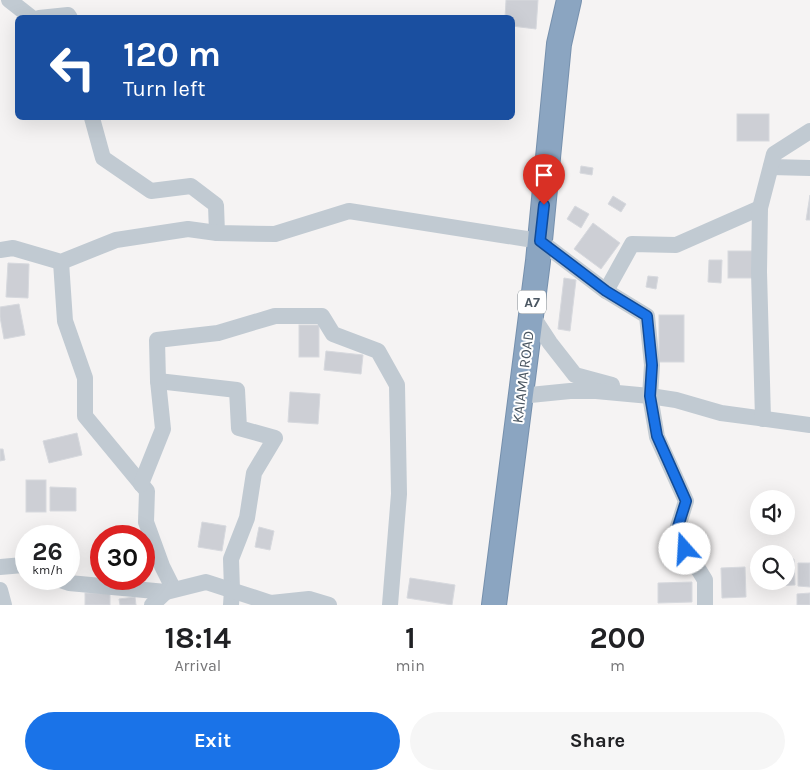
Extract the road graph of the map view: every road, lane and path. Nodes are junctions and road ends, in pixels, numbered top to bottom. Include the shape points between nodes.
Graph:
1 (8, 0) edge
2 (569, 0) edge
3 (28, 15) edge
4 (93, 120) edge
5 (810, 131) edge
6 (771, 167) junction
7 (810, 168) edge
8 (760, 208) junction
9 (217, 233) junction
10 (540, 241) junction
11 (0, 250) edge
12 (61, 262) junction
13 (606, 291) junction
14 (531, 314) junction
15 (158, 381) junction
16 (520, 396) junction
17 (650, 396) junction
18 (763, 419) junction
19 (810, 425) edge
20 (141, 484) junction
21 (15, 566) edge
22 (0, 567) edge
23 (80, 585) edge
24 (0, 590) edge
25 (166, 592) junction
26 (232, 598) edge
27 (291, 603) edge
28 (4, 605) edge
29 (152, 605) edge
30 (329, 605) edge
31 (390, 605) edge
32 (494, 605) edge
33 (705, 605) edge

1 - 3 street
2 - 10 highway, KAIAMA ROAD / A7 via 559,44
4 - 9 street via 103,158 152,191 191,186 216,206
5 - 6 street via 774,154
6 - 7 street
6 - 8 street
8 - 13 street via 676,245 632,244
8 - 18 street
9 - 10 street via 275,234 349,211
9 - 12 street via 188,230 116,240
10 - 13 street
10 - 14 highway, KAIAMA ROAD / A7
11 - 12 street via 13,248
12 - 20 street via 65,321 85,378 85,416
13 - 17 street via 647,316 652,365
14 - 16 highway, KAIAMA ROAD / A7
14 - 17 street via 576,375
15 - 20 street via 163,429
15 - 26 street via 237,390 238,428 275,438 254,473 247,518 231,559
15 - 31 street via 157,340 218,333 275,316 322,316 333,334 378,351 397,385 399,494
16 - 17 street via 570,391
16 - 32 highway, KAIAMA ROAD / A7
17 - 18 street
17 - 33 street via 657,436 686,501 676,533 705,580
18 - 19 street
20 - 25 street via 147,491 146,522 172,586
21 - 22 street
23 - 25 street
24 - 28 street
25 - 26 street via 206,582
25 - 29 street
26 - 27 street
27 - 30 street via 308,599

